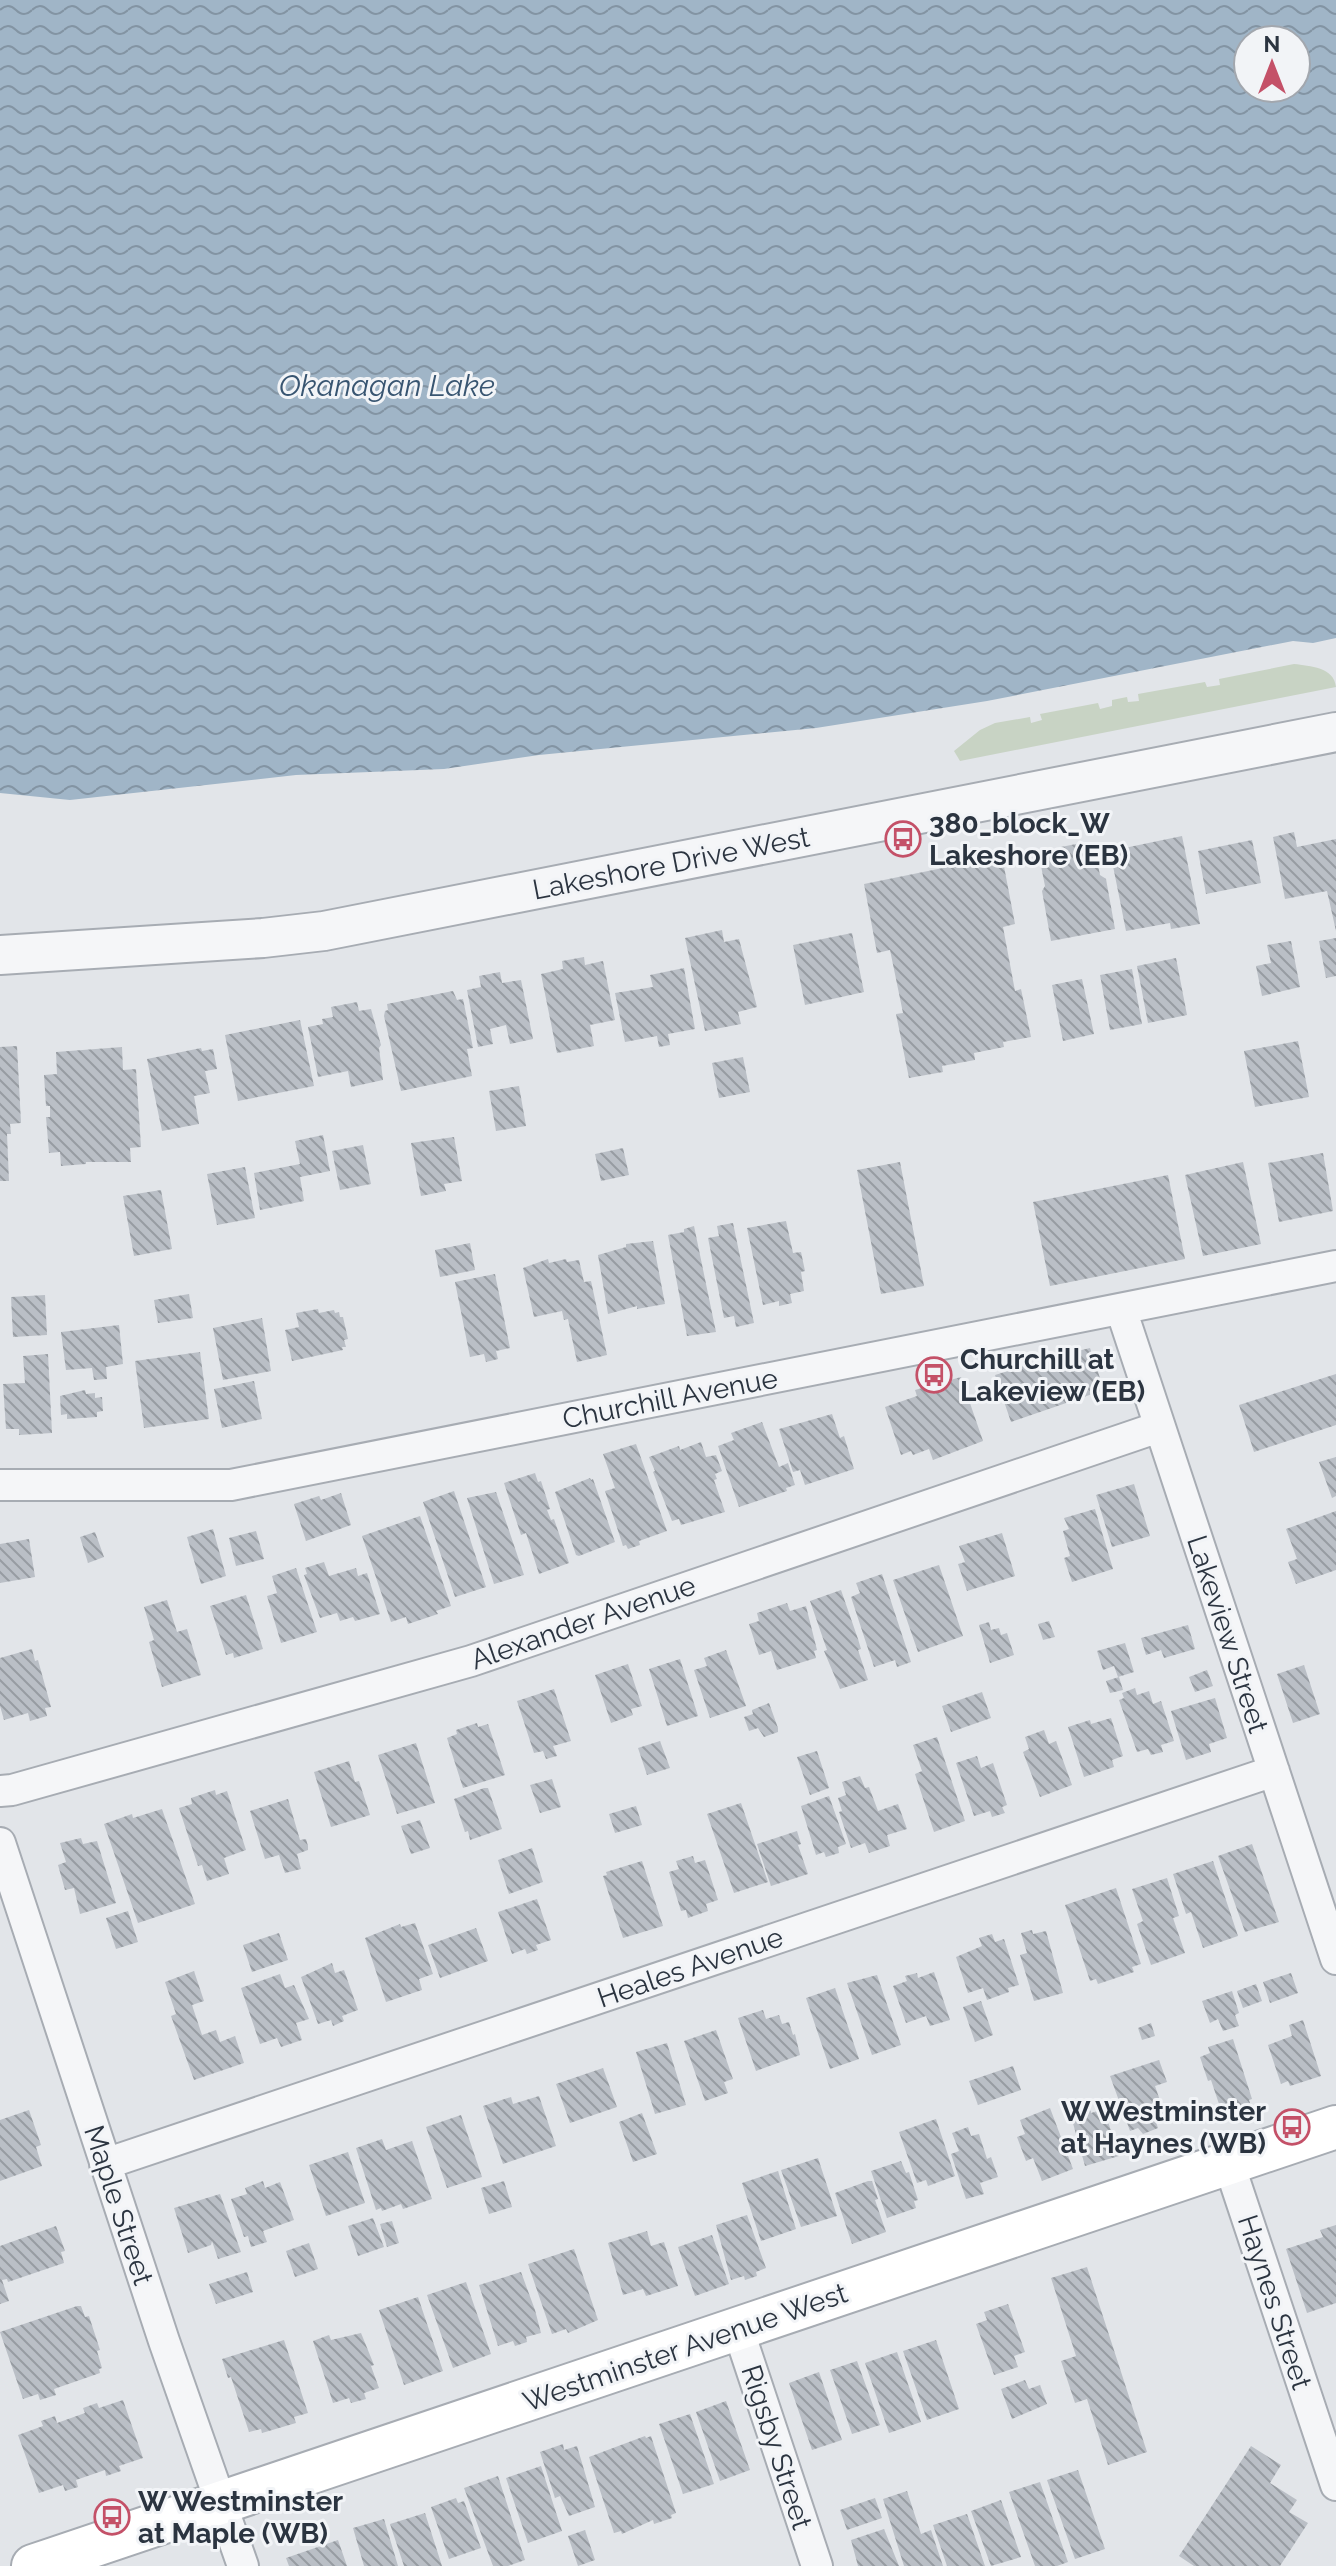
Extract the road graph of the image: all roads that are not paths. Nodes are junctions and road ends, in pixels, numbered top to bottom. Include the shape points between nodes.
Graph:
1 (1336, 732) edge
2 (0, 955) edge
3 (1336, 1266) edge
4 (1121, 1309) junction
5 (1159, 1427) junction
6 (0, 1485) edge
7 (1274, 1771) junction
8 (0, 1791) edge
9 (0, 1843) edge
10 (1336, 1959) edge
11 (1336, 2127) edge
12 (105, 2164) junction
13 (1229, 2164) junction
14 (738, 2329) junction
15 (1336, 2485) edge
16 (222, 2502) junction
17 (33, 2566) edge
18 (243, 2566) edge
19 (817, 2566) edge

1 - 2 street, Lakeshore Drive West via 324,931
3 - 4 street, Churchill Avenue
4 - 5 street, Lakeview Street
4 - 6 street, Churchill Avenue via 231,1485
5 - 7 street, Lakeview Street
5 - 8 street, Alexander Avenue via 471,1661
7 - 10 street, Lakeview Street
7 - 12 street, Heales Avenue
9 - 12 street, Maple Street
11 - 13 main road, Westminster Avenue West
12 - 16 street, Maple Street
13 - 14 main road, Westminster Avenue West
13 - 15 street, Haynes Street
14 - 16 main road, Westminster Avenue West
14 - 19 street, Rigsby Street
16 - 17 main road, Westminster Avenue West
16 - 18 street, Maple Street

